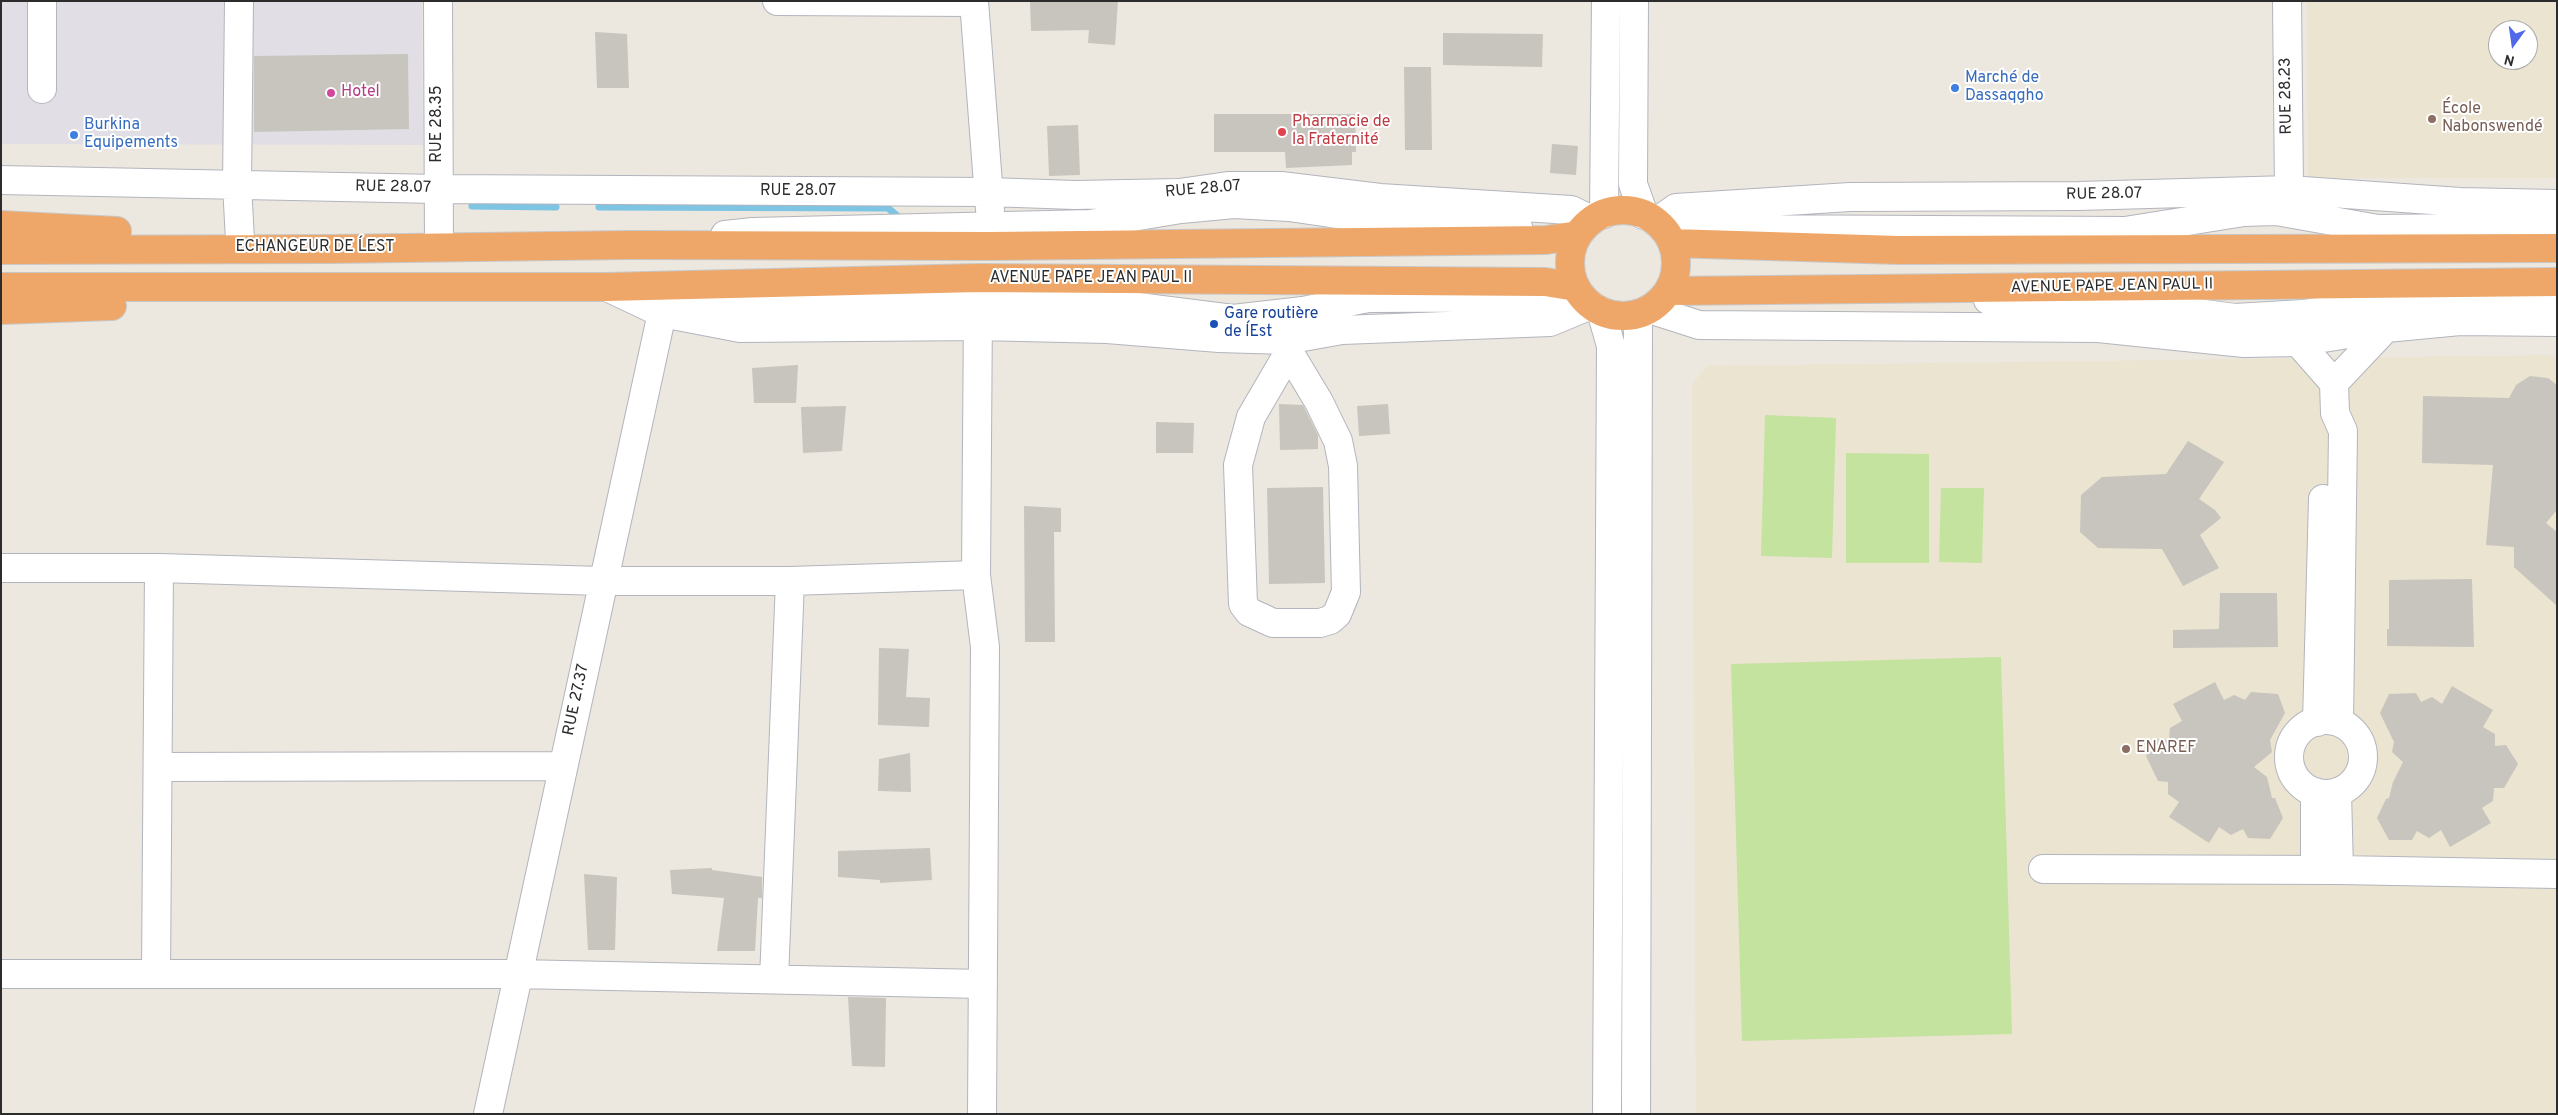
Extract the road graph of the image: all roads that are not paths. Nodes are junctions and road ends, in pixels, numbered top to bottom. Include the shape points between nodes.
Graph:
1 (42, 1) edge
2 (239, 1) edge
3 (438, 1) edge
4 (974, 1) edge
5 (1606, 1) edge
6 (1634, 1) edge
7 (2287, 1) edge
8 (786, 2) edge
9 (42, 89) dead end
10 (1, 180) edge
11 (237, 186) junction
12 (438, 189) junction
13 (2289, 190) junction
14 (989, 192) junction
15 (2557, 204) edge
16 (1650, 218) junction
17 (1589, 224) junction
18 (1, 225) edge
19 (2557, 227) edge
20 (990, 236) junction
21 (240, 240) junction
22 (1672, 243) junction
23 (629, 244) joint
24 (439, 247) junction
25 (2557, 248) edge
26 (330, 249) junction
27 (1, 250) edge
28 (2557, 282) edge
29 (662, 286) junction
30 (1, 287) edge
31 (607, 287) junction
32 (373, 288) junction
33 (2557, 297) edge
34 (1587, 300) junction
35 (978, 302) junction
36 (1653, 304) junction
37 (1, 310) edge
38 (662, 313) junction
39 (2557, 322) edge
40 (2386, 328) junction
41 (2298, 342) junction
42 (1288, 346) junction
43 (2334, 383) junction
44 (1, 568) edge
45 (159, 568) junction
46 (976, 575) junction
47 (602, 581) junction
48 (790, 581) junction
49 (2328, 722) junction
50 (562, 766) junction
51 (158, 767) junction
52 (2326, 792) junction
53 (2043, 869) dead end
54 (2327, 870) junction
55 (2557, 874) edge
56 (1, 974) edge
57 (156, 974) junction
58 (517, 974) junction
59 (774, 979) junction
60 (983, 984) junction
61 (488, 1114) edge
62 (982, 1114) edge
63 (1607, 1114) edge
64 (1636, 1114) edge

1 - 9 street
2 - 11 street
3 - 12 street, RUE 28.35
4 - 8 street
4 - 14 street
5 - 17 street
6 - 16 street via 1633,184
7 - 13 street, RUE 28.23
10 - 11 street, RUE 28.07
11 - 12 street, RUE 28.07
11 - 21 street
12 - 14 street, RUE 28.07
12 - 24 street, RUE 28.35
13 - 15 street, RUE 28.07 via 2460,202
13 - 16 street, RUE 28.07 via 2079,196 1850,197 1676,208
14 - 17 street, RUE 28.07 via 1085,195 1281,186 1380,198 1571,210
14 - 20 street
16 - 17 highway, AVENUE PAPE JEAN PAUL II via 1621,210
16 - 19 street via 1734,228 2125,230 2244,212 2276,211 2378,228
16 - 22 highway via 1665,231
17 - 20 highway, AVENUE PAPE JEAN PAUL II via 1546,240
17 - 20 street via 1419,226 1289,207 1234,204
17 - 34 highway via 1571,252 1570,264
18 - 21 highway
20 - 23 highway, AVENUE PAPE JEAN PAUL II
21 - 26 highway
22 - 25 highway via 1898,250
22 - 36 highway via 1676,268
23 - 24 highway, ECHANGEUR DE L´EST
24 - 26 highway, ECHANGEUR DE L´EST
26 - 27 highway, ECHANGEUR DE L´EST
28 - 36 highway, AVENUE PAPE JEAN PAUL II
29 - 31 highway, AVENUE PAPE JEAN PAUL II
29 - 35 highway, AVENUE PAPE JEAN PAUL II
29 - 38 street, RUE 27.37
30 - 32 highway
31 - 32 highway
31 - 38 street
32 - 37 highway via 159,304
33 - 36 street via 2414,298 2303,314 2243,318 2128,304 2000,300
34 - 35 street via 1368,298 1302,311 1233,319 1090,301
34 - 35 highway, AVENUE PAPE JEAN PAUL II via 1545,282
34 - 36 highway, AVENUE PAPE JEAN PAUL II via 1612,315
34 - 42 street via 1550,322 1342,330
34 - 63 street via 1611,346
35 - 38 street via 740,328
35 - 42 street via 1107,329
35 - 46 street
36 - 41 street via 1699,325 2098,328 2244,343
36 - 64 street
38 - 47 street, RUE 27.37
39 - 40 street via 2460,321
40 - 41 street
40 - 43 street
41 - 43 street
42 - 42 street via 1258,402 1238,465 1243,604 1249,612 1273,623 1320,623 1337,614 1346,592 1342,466 1338,441
43 - 49 street via 2335,412 2343,431
44 - 45 street
45 - 47 street
45 - 51 street
46 - 48 street
46 - 60 street via 985,647
47 - 48 street
47 - 50 street, RUE 27.37
48 - 59 street
49 - 52 street via 2352,730 2363,752 2356,780 2344,790
49 - 52 street via 2310,723 2297,733 2288,760 2300,783
50 - 51 street
50 - 58 street, RUE 27.37
51 - 57 street
52 - 54 street
53 - 54 street
54 - 55 street
56 - 57 street
57 - 58 street
58 - 59 street
58 - 61 street, RUE 27.37
59 - 60 street
60 - 62 street

